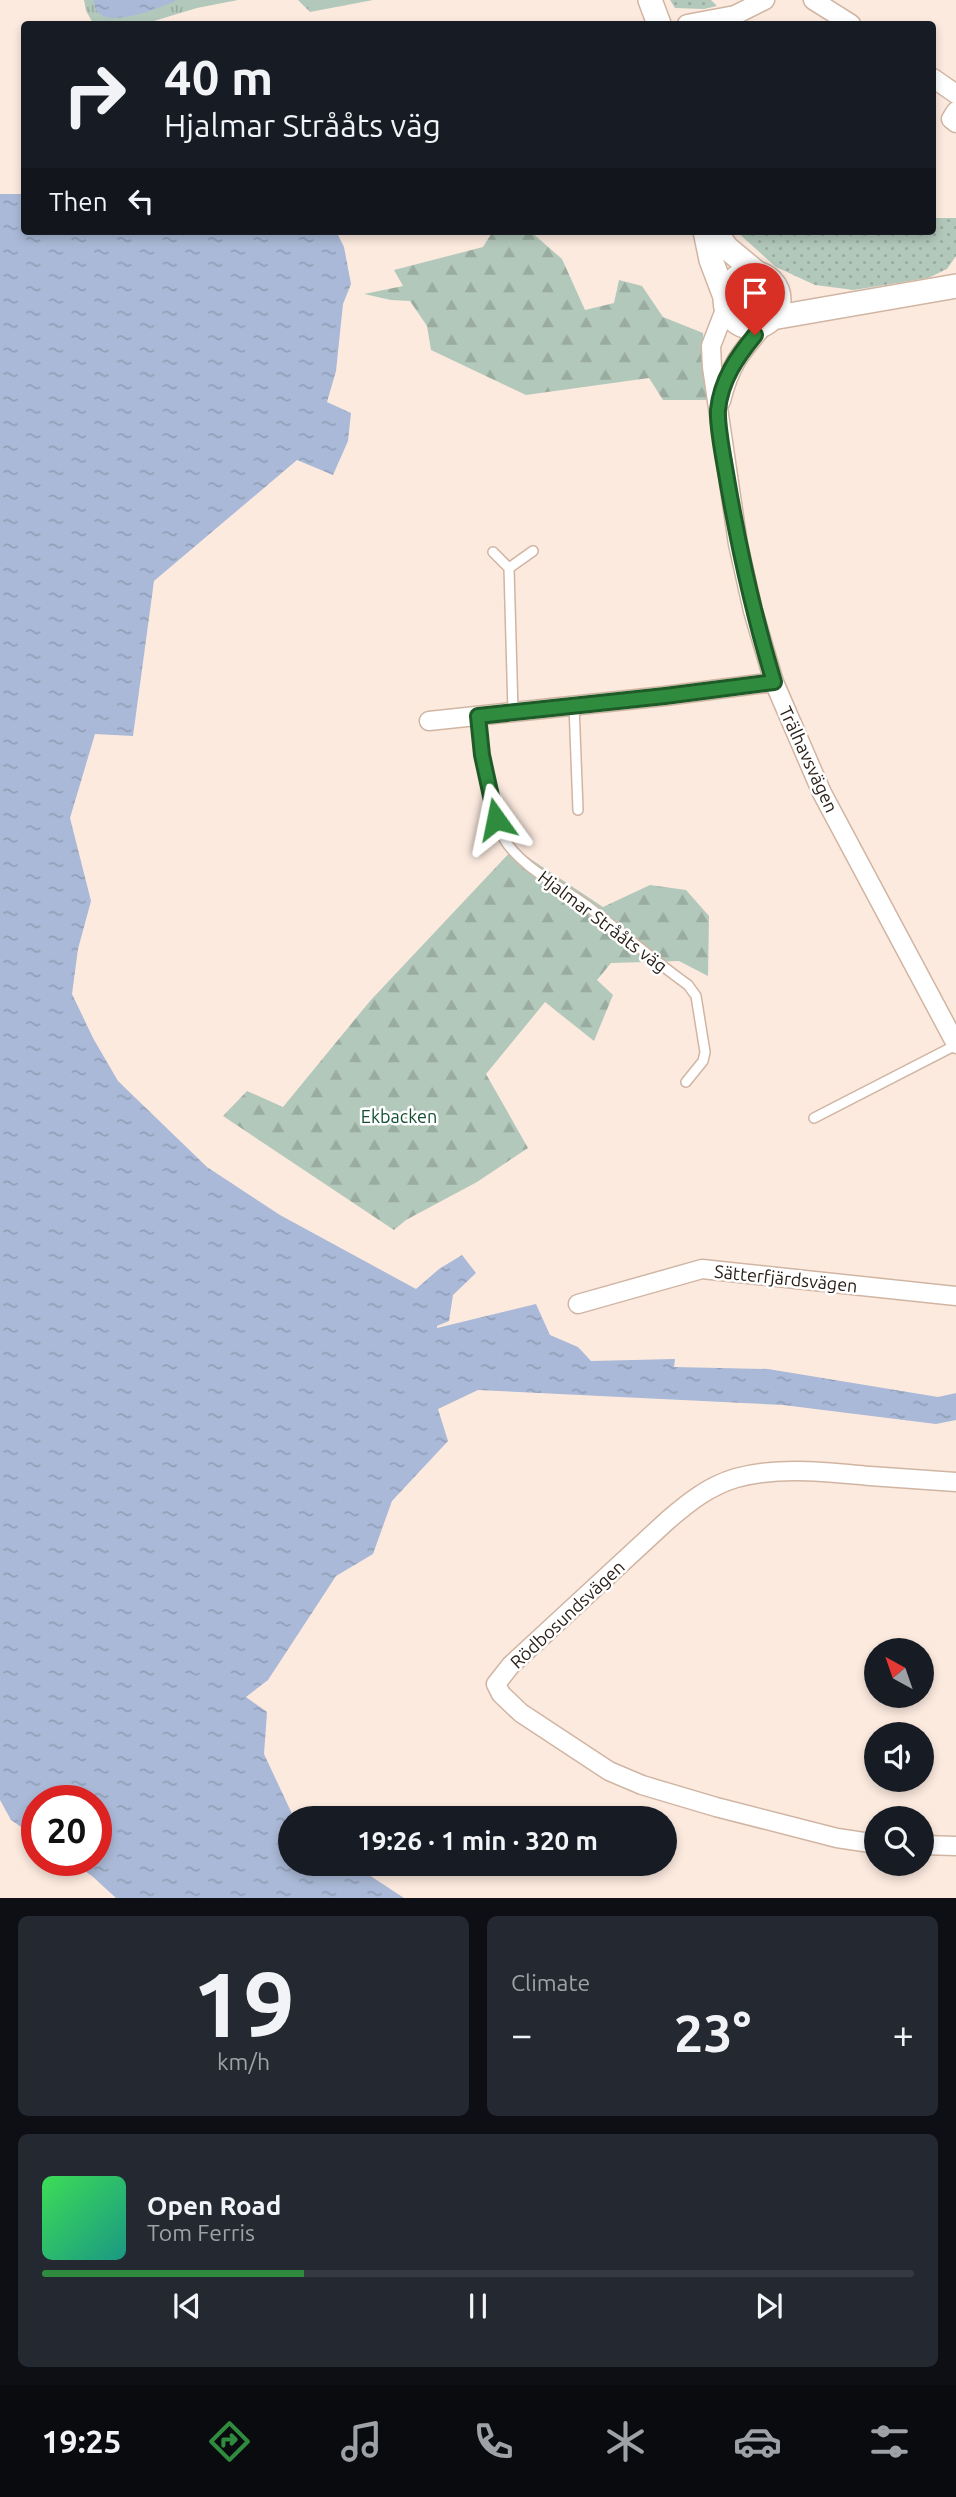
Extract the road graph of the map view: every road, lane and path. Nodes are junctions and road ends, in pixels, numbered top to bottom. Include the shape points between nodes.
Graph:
1 (650, 0) edge
2 (765, 0) edge
3 (813, 0) edge
4 (658, 21) edge
5 (703, 21) edge
6 (845, 21) edge
7 (936, 80) edge
8 (956, 94) edge
9 (956, 111) edge
10 (956, 123) edge
11 (706, 235) edge
12 (717, 235) edge
13 (765, 277) junction
14 (956, 286) edge
15 (725, 302) junction
16 (855, 304) junction
17 (769, 321) junction
18 (718, 411) junction
19 (533, 551) dead end
20 (493, 552) dead end
21 (509, 568) junction
22 (774, 682) junction
23 (573, 705) junction
24 (513, 712) junction
25 (478, 716) junction
26 (429, 721) dead end
27 (578, 810) dead end
28 (956, 1044) edge
29 (686, 1082) dead end
30 (814, 1118) dead end
31 (956, 1296) edge
32 (578, 1304) dead end
33 (956, 1482) edge
34 (864, 1842) edge
35 (934, 1845) edge
36 (956, 1846) edge

1 - 4 street
2 - 5 street via 735,15
3 - 6 street
7 - 8 street
9 - 10 street via 951,119
11 - 15 street
12 - 13 street
13 - 15 street via 748,273 738,277 727,288
13 - 16 street via 795,296
13 - 17 street via 779,299
14 - 16 street
15 - 17 street via 733,320 741,325
15 - 18 street, Trälhavsvägen via 711,346
16 - 17 street
17 - 18 street, Trälhavsvägen via 737,356
18 - 22 street, Trälhavsvägen via 738,544
19 - 21 lane
20 - 21 lane
21 - 24 lane
22 - 23 street
22 - 28 street, Trälhavsvägen via 822,793
23 - 24 street
23 - 27 lane
24 - 25 street
25 - 26 street
25 - 29 lane, Hjalmar Strååts väg via 496,819 517,856 688,985 696,996 705,1052
28 - 30 lane, Trälhavsvägen
31 - 32 street, Sätterfjärdsvägen via 702,1269
33 - 34 street, Rödbosundsvägen via 786,1471 764,1472 719,1485 668,1520 496,1684 521,1713 620,1776 716,1807
35 - 36 street

